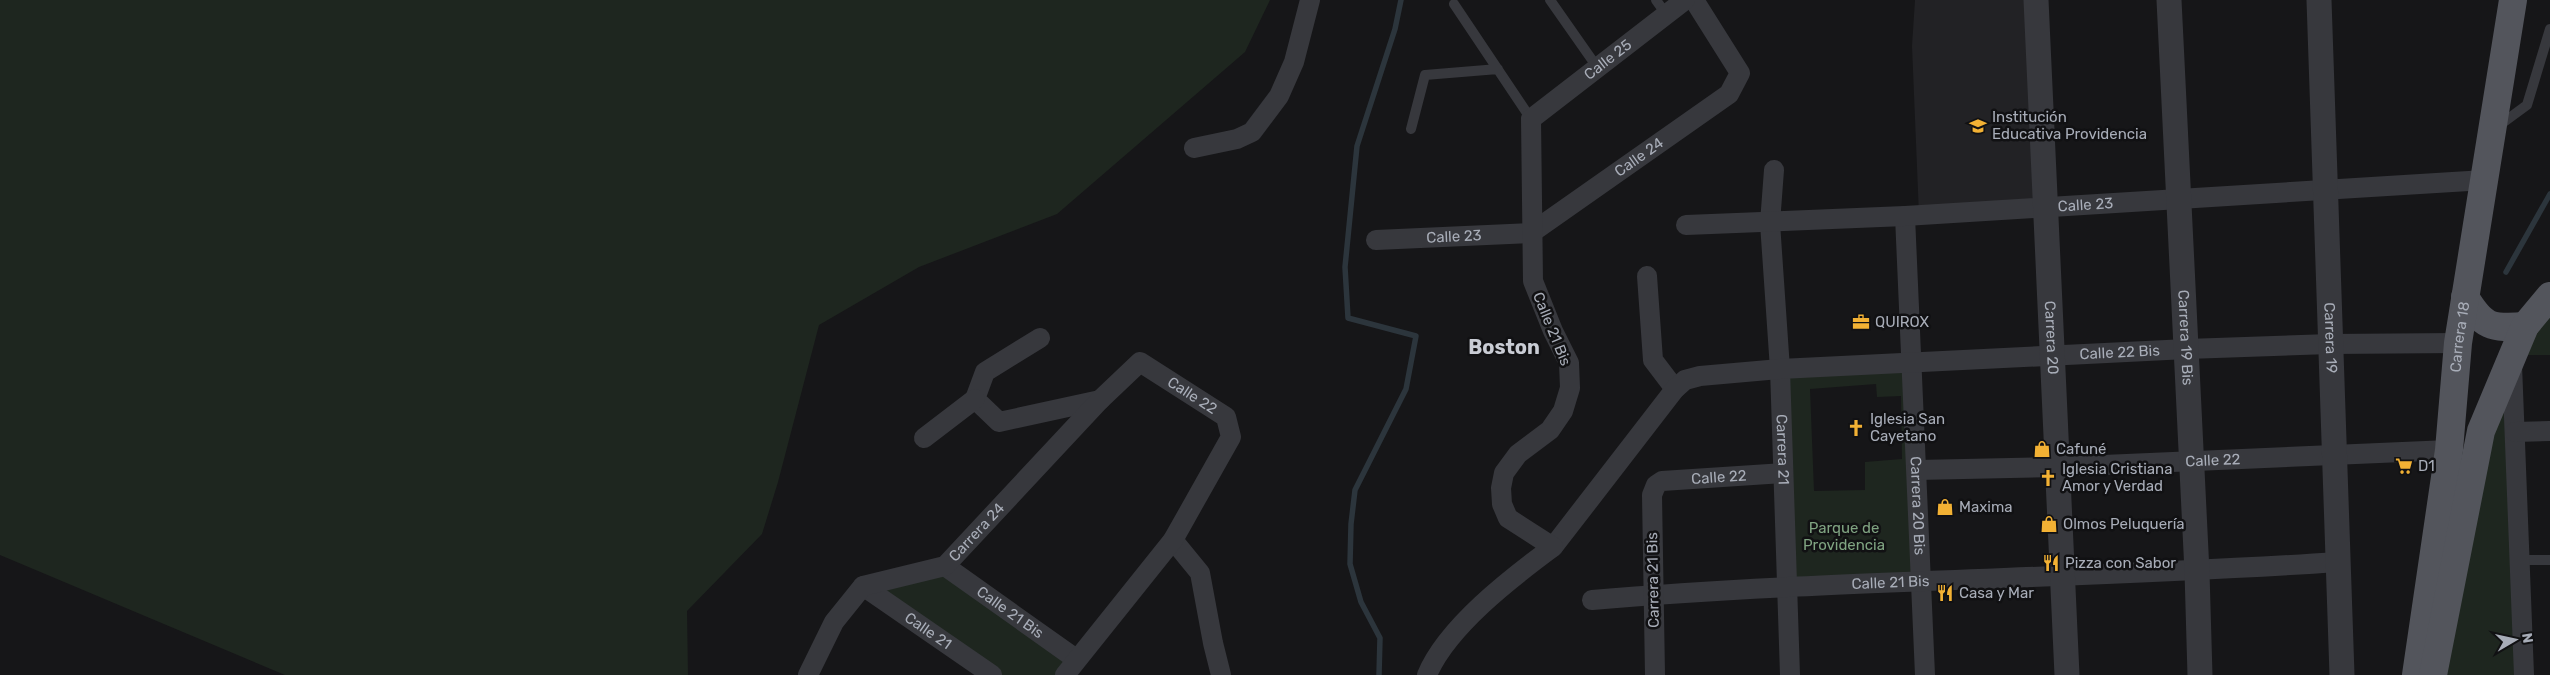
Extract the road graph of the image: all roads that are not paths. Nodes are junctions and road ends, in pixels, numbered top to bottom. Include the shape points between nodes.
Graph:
1 (1310, 0) edge
2 (1550, 0) edge
3 (1685, 0) edge
4 (1694, 0) edge
5 (2036, 0) edge
6 (2169, 0) edge
7 (2319, 0) edge
8 (2513, 0) edge
9 (1455, 1) edge
10 (1661, 7) edge
11 (2550, 29) edge
12 (1597, 68) junction
13 (1498, 69) junction
14 (1531, 119) junction
15 (1411, 129) dead end
16 (2492, 130) junction
17 (1194, 148) dead end
18 (1774, 170) dead end
19 (2484, 180) junction
20 (2324, 191) junction
21 (2179, 199) junction
22 (2045, 206) junction
23 (1905, 216) junction
24 (1770, 223) junction
25 (1686, 225) dead end
26 (1531, 234) junction
27 (1376, 240) dead end
28 (1647, 276) dead end
29 (2550, 296) edge
30 (2465, 297) junction
31 (2525, 326) junction
32 (1040, 338) dead end
33 (2458, 343) junction
34 (2330, 344) junction
35 (2187, 349) junction
36 (2511, 354) junction
37 (2052, 357) junction
38 (1140, 362) joint
39 (1913, 363) junction
40 (1780, 369) junction
41 (1675, 389) junction
42 (975, 399) junction
43 (1100, 400) junction
44 (2550, 431) edge
45 (2515, 432) junction
46 (924, 438) dead end
47 (2450, 450) junction
48 (2335, 454) junction
49 (2192, 461) junction
50 (2057, 467) junction
51 (1917, 470) junction
52 (1783, 473) junction
53 (1656, 485) joint
54 (1173, 540) junction
55 (1553, 547) junction
56 (2519, 560) junction
57 (2550, 560) edge
58 (2338, 562) junction
59 (945, 566) junction
60 (2198, 572) junction
61 (2062, 577) junction
62 (1922, 579) junction
63 (1789, 585) junction
64 (863, 586) junction
65 (1652, 595) junction
66 (1592, 600) dead end
67 (1071, 667) edge
68 (808, 675) edge
69 (992, 675) edge
70 (1221, 675) edge
71 (1427, 675) edge
72 (1655, 675) edge
73 (1790, 675) edge
74 (1925, 675) edge
75 (2067, 675) edge
76 (2200, 675) edge
77 (2342, 675) edge
78 (2416, 675) edge
79 (2433, 675) edge
80 (2524, 675) edge

1 - 17 street via 1294,62 1279,96 1252,132 1237,139
2 - 12 lane
3 - 10 street, Calle 25
4 - 26 street, Calle 24 via 1740,73 1729,94
5 - 22 street, Carrera 20
6 - 21 street, Carrera 19 Bis
7 - 20 street, Carrera 19
8 - 16 main road, Carrera 18
9 - 13 lane
10 - 12 street, Calle 25
11 - 16 lane via 2527,105
12 - 14 street, Calle 25
13 - 14 lane
13 - 15 lane via 1425,75
14 - 26 street, Calle 21 Bis
16 - 19 main road, Carrera 18
18 - 24 street, Carrera 21
19 - 20 street, Calle 23
19 - 30 main road, Carrera 18
20 - 21 street, Calle 23
20 - 34 street, Carrera 19
21 - 22 street, Calle 23
21 - 35 street, Carrera 19 Bis
22 - 23 street, Calle 23
22 - 37 street, Carrera 20
23 - 24 street, Calle 23
23 - 39 street, Carrera 20 Bis
24 - 25 street, Calle 23
24 - 40 street, Carrera 21
26 - 27 street, Calle 23
26 - 55 street, Calle 21 Bis via 1533,281 1569,363 1570,388 1563,411 1550,430 1518,454 1504,473 1502,504 1508,518
28 - 41 street via 1653,360
29 - 31 main road
30 - 31 main road via 2487,325 2503,328
30 - 33 main road, Carrera 18
31 - 36 main road
32 - 42 street via 985,372
33 - 34 street, Calle 22 Bis
33 - 47 main road, Carrera 18
34 - 35 street, Calle 22 Bis
34 - 48 street, Carrera 19
35 - 37 street, Calle 22 Bis
35 - 49 street, Carrera 19 Bis
36 - 45 street
36 - 79 main road via 2481,431
37 - 39 street, Calle 22 Bis
37 - 50 street, Carrera 20
38 - 43 street, Carrera 24
38 - 54 street, Calle 22 via 1226,417 1231,437
39 - 40 street, Calle 22 Bis
39 - 51 street, Carrera 20 Bis
40 - 41 street, Calle 22 Bis via 1700,376 1685,380
40 - 52 street, Carrera 21
41 - 55 street
42 - 43 street via 999,422
42 - 46 street
43 - 59 street, Carrera 24
44 - 45 street
45 - 56 street
47 - 48 street, Calle 22
47 - 78 main road, Carrera 18
48 - 49 street, Calle 22
48 - 58 street, Carrera 19
49 - 50 street, Calle 22
49 - 60 street, Carrera 19 Bis
50 - 51 street, Calle 22
50 - 61 street, Carrera 20
51 - 62 street, Carrera 20 Bis
52 - 53 street, Calle 22
52 - 63 street, Carrera 21
53 - 65 street, Carrera 21 Bis via 1652,495
54 - 67 street
54 - 70 street via 1200,573
55 - 71 street via 1505,583 1454,633
56 - 57 lane
56 - 80 street
58 - 60 street, Calle 21 Bis
58 - 77 street, Carrera 19
59 - 64 street, Carrera 24
59 - 67 street, Calle 21 Bis
60 - 61 street, Calle 21 Bis
60 - 76 street, Carrera 19 Bis
61 - 62 street, Calle 21 Bis
61 - 75 street, Carrera 20
62 - 63 street, Calle 21 Bis
62 - 74 street, Carrera 20 Bis
63 - 65 street, Calle 21 Bis
63 - 73 street, Carrera 21
64 - 68 street via 834,622
64 - 69 street, Calle 21
65 - 66 street, Calle 21 Bis
65 - 72 street, Carrera 21 Bis

